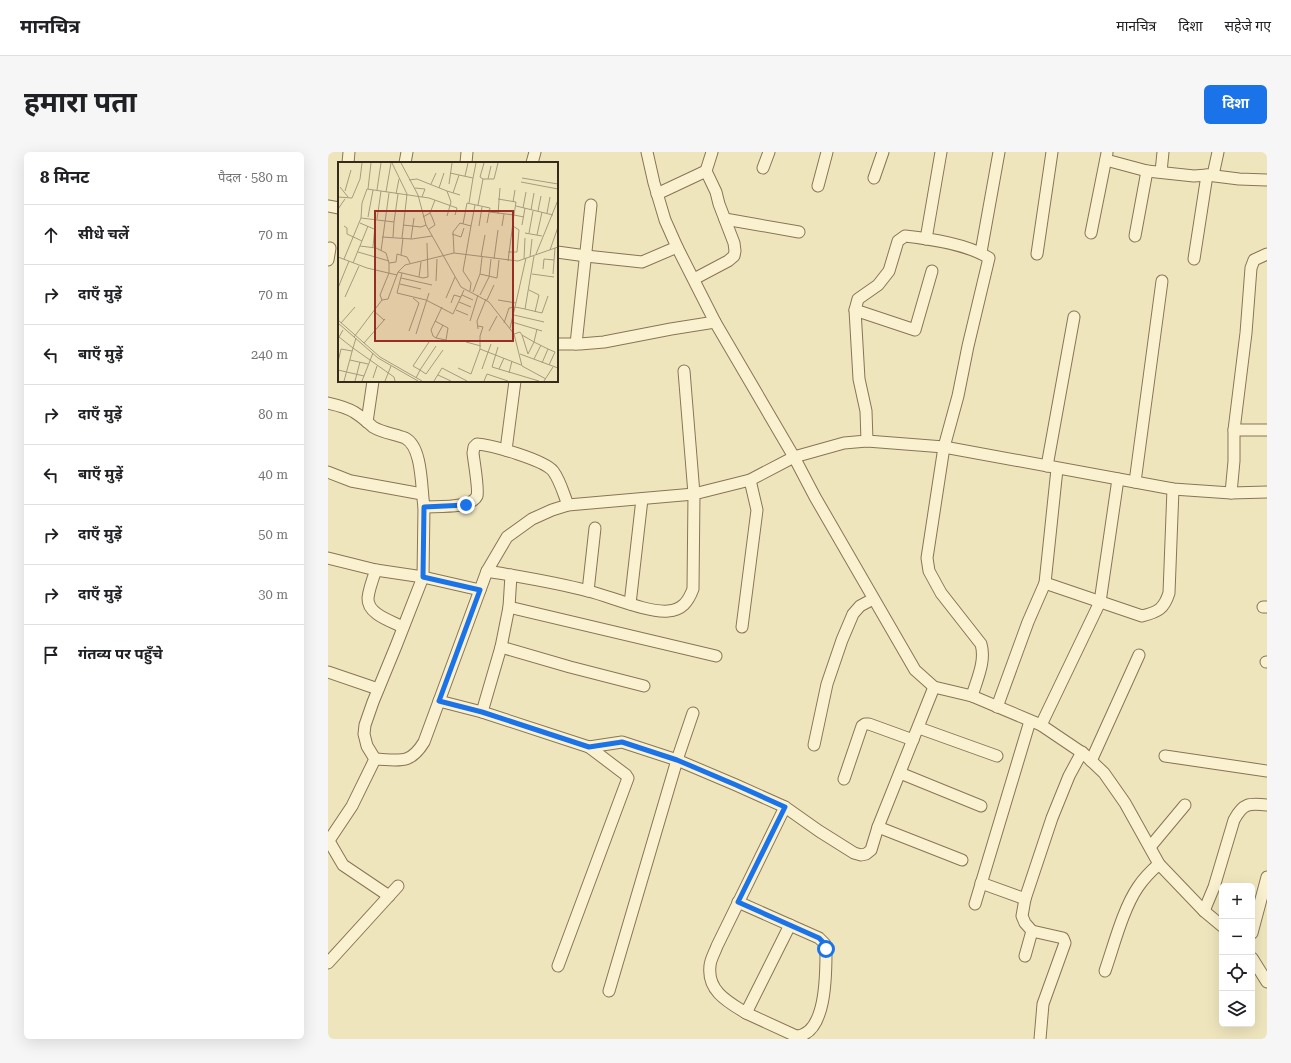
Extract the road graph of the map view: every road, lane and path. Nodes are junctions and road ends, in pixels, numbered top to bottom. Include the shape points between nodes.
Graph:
1 (349, 152) edge
2 (407, 152) edge
3 (467, 152) edge
4 (534, 152) edge
5 (647, 152) edge
6 (712, 152) edge
7 (769, 152) edge
8 (827, 152) edge
9 (883, 152) edge
10 (941, 152) edge
11 (999, 152) edge
12 (1052, 152) edge
13 (1164, 152) edge
14 (1218, 152) edge
15 (1107, 156) edge
16 (348, 162) edge
17 (405, 162) edge
18 (466, 162) edge
19 (532, 162) edge
20 (763, 168) dead end
21 (1147, 170) junction
22 (706, 171) junction
23 (1161, 172) junction
24 (1210, 175) junction
25 (874, 178) dead end
26 (1267, 180) edge
27 (818, 186) dead end
28 (657, 194) junction
29 (591, 205) dead end
30 (328, 206) edge
31 (338, 208) edge
32 (725, 219) junction
33 (799, 232) dead end
34 (1090, 233) dead end
35 (1135, 236) dead end
36 (926, 239) junction
37 (677, 247) junction
38 (330, 248) dead end
39 (558, 252) edge
40 (981, 252) junction
41 (1037, 254) dead end
42 (1267, 254) edge
43 (586, 256) junction
44 (1194, 259) dead end
45 (328, 260) edge
46 (932, 271) dead end
47 (694, 279) junction
48 (1162, 281) dead end
49 (855, 310) junction
50 (1074, 317) dead end
51 (716, 322) junction
52 (558, 344) edge
53 (576, 344) junction
54 (684, 371) dead end
55 (373, 382) edge
56 (515, 382) edge
57 (328, 403) edge
58 (367, 422) junction
59 (1234, 430) junction
60 (1267, 430) edge
61 (867, 440) junction
62 (944, 447) junction
63 (506, 450) junction
64 (794, 457) junction
65 (1052, 468) junction
66 (328, 472) edge
67 (1118, 479) junction
68 (750, 480) junction
69 (1135, 482) junction
70 (1173, 489) junction
71 (1267, 492) edge
72 (1231, 493) junction
73 (422, 494) junction
74 (694, 494) junction
75 (642, 499) junction
76 (568, 505) junction
77 (424, 507) junction
78 (595, 528) dead end
79 (328, 558) edge
80 (376, 570) junction
81 (487, 571) junction
82 (511, 575) junction
83 (423, 577) junction
84 (1045, 583) junction
85 (480, 590) junction
86 (588, 591) junction
87 (873, 599) junction
88 (1100, 602) junction
89 (630, 604) junction
90 (509, 607) junction
91 (403, 627) junction
92 (742, 627) dead end
93 (501, 647) junction
94 (1139, 655) dead end
95 (716, 656) dead end
96 (328, 672) edge
97 (644, 686) dead end
98 (934, 687) junction
99 (378, 689) junction
100 (972, 696) junction
101 (439, 701) junction
102 (997, 706) junction
103 (482, 712) junction
104 (693, 713) dead end
105 (1030, 721) junction
106 (1042, 725) junction
107 (918, 728) junction
108 (914, 740) junction
109 (814, 745) dead end
110 (589, 747) junction
111 (1082, 752) junction
112 (997, 756) dead end
113 (1165, 756) dead end
114 (375, 759) junction
115 (677, 760) junction
116 (1091, 761) junction
117 (1267, 772) edge
118 (900, 773) junction
119 (844, 779) dead end
120 (1185, 805) dead end
121 (1267, 805) edge
122 (981, 806) dead end
123 (785, 807) junction
124 (878, 827) junction
125 (328, 842) edge
126 (1150, 847) junction
127 (962, 860) dead end
128 (1159, 864) junction
129 (1267, 877) edge
130 (981, 883) junction
131 (398, 886) dead end
132 (389, 896) junction
133 (1025, 899) junction
134 (738, 902) junction
135 (975, 904) dead end
136 (1204, 911) junction
137 (1262, 911) edge
138 (1219, 924) edge
139 (790, 925) junction
140 (1255, 926) edge
141 (1032, 931) junction
142 (1025, 956) dead end
143 (328, 963) edge
144 (1255, 963) edge
145 (558, 966) dead end
146 (1105, 971) dead end
147 (1267, 982) edge
148 (609, 991) dead end
149 (746, 1013) junction
150 (1040, 1039) edge

1 - 16 street
2 - 17 street
3 - 18 street
4 - 19 street
5 - 28 street
6 - 22 street
7 - 20 street
8 - 27 street
9 - 25 street
10 - 36 street
11 - 40 street
12 - 41 street
13 - 23 street
14 - 24 street
15 - 21 street
15 - 34 street
21 - 23 street
21 - 35 street
22 - 28 street
22 - 32 street
23 - 24 street
24 - 26 street
24 - 44 street
28 - 37 street
29 - 43 street
30 - 31 street
32 - 33 street
32 - 47 street via 734,243 734,256
36 - 40 street
36 - 49 street via 905,236 898,241 889,271 878,285 858,299
37 - 43 street via 642,262
37 - 47 street
38 - 45 street
39 - 43 street
40 - 62 street via 989,258
42 - 59 street via 1254,260 1252,268
43 - 53 street
46 - 49 street via 915,330
47 - 51 street
48 - 69 street
49 - 61 street via 859,379 866,411
50 - 65 street
51 - 53 street via 604,342
51 - 64 street
52 - 53 street
54 - 74 street
55 - 58 street
56 - 63 street
57 - 58 street via 354,412
58 - 73 street via 374,428 406,438 412,444 419,466
59 - 60 street
59 - 72 street
61 - 62 street
61 - 64 street via 844,443
62 - 65 street
62 - 100 street via 927,558 929,571 941,593 981,644 984,652
63 - 76 street via 553,471
63 - 77 street via 482,444 474,447 477,496 473,502 466,505
64 - 68 street
64 - 87 street
65 - 67 street
65 - 84 street
66 - 73 street via 351,481
67 - 69 street
67 - 88 street
68 - 74 street
68 - 92 street via 757,510
69 - 70 street
70 - 72 street
70 - 88 street via 1169,593 1165,604 1142,616
71 - 72 street
73 - 77 street
74 - 75 street
74 - 89 street via 693,589 689,600 680,608 668,612
75 - 76 street
75 - 89 street
76 - 81 street via 532,519 507,537
77 - 83 street
78 - 86 street
79 - 80 street
80 - 83 street
80 - 91 street via 368,597 369,605 376,613
81 - 82 street
81 - 85 street
82 - 86 street
82 - 90 street
83 - 85 street
83 - 91 street
84 - 88 street
84 - 102 street
85 - 101 street
86 - 89 street
87 - 98 street via 915,670
87 - 109 street via 860,606 853,614 842,640 827,684
88 - 106 street
90 - 93 street
90 - 95 street
91 - 99 street
93 - 97 street
93 - 103 street
94 - 116 street
96 - 99 street
98 - 100 street
98 - 107 street
99 - 114 street via 364,734 367,746
100 - 102 street
101 - 103 street
101 - 114 street via 419,752 402,760
102 - 105 street
103 - 110 street
104 - 115 street
105 - 106 street
105 - 130 street
106 - 111 street
107 - 108 street
107 - 112 street
108 - 118 street
108 - 119 street via 865,724 862,726
110 - 115 street via 622,742
110 - 145 street via 628,778
111 - 116 street
111 - 133 street via 1052,818
113 - 117 street
114 - 125 street via 352,806
115 - 123 street
115 - 148 street
116 - 126 street via 1104,773 1125,803
118 - 122 street
118 - 124 street
120 - 126 street
121 - 136 street via 1252,803 1239,810
123 - 124 street via 819,832 861,855 871,850
123 - 134 street
124 - 127 street
125 - 132 street via 343,865
126 - 128 street
128 - 136 street
128 - 146 street via 1137,888 1122,921
129 - 137 street
130 - 133 street
130 - 135 street
131 - 132 street
132 - 143 street
133 - 141 street via 1022,916
134 - 139 street
134 - 149 street via 717,946 710,965 710,977 723,999
136 - 138 street
137 - 140 street
139 - 149 street
139 - 149 street via 819,938 825,944 824,987 818,1019 810,1031 803,1036 796,1036
141 - 142 street
141 - 150 street via 1063,938 1065,943 1043,1004
144 - 147 street

